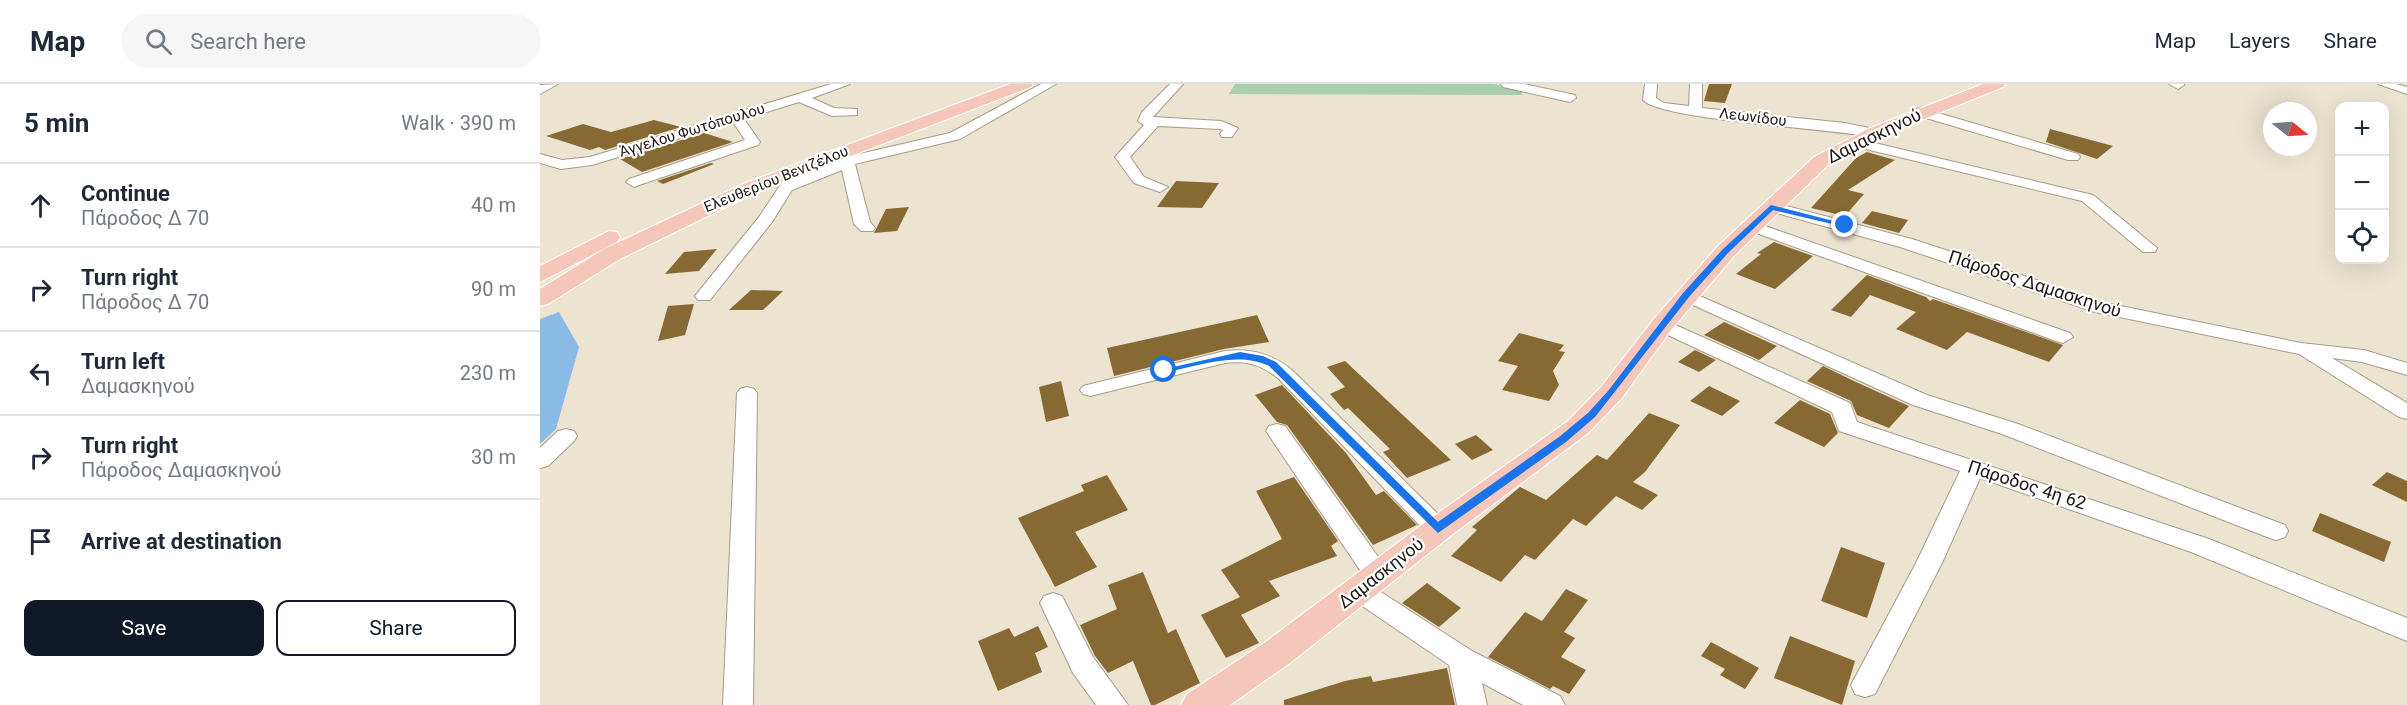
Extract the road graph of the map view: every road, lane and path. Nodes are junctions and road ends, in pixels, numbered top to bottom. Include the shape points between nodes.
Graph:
1 (552, 84) edge
2 (844, 84) edge
3 (998, 84) edge
4 (1025, 84) edge
5 (1050, 84) edge
6 (1177, 84) edge
7 (1507, 84) edge
8 (1651, 84) edge
9 (1696, 84) edge
10 (1997, 84) edge
11 (2384, 84) edge
12 (540, 90) edge
13 (2405, 91) dead end
14 (799, 97) junction
15 (1570, 98) dead end
16 (973, 104) junction
17 (1695, 110) junction
18 (852, 112) dead end
19 (1922, 112) junction
20 (998, 113) junction
21 (735, 116) junction
22 (1153, 123) junction
23 (1227, 134) dead end
24 (1864, 137) junction
25 (2073, 157) dead end
26 (847, 161) junction
27 (544, 165) edge
28 (634, 182) dead end
29 (1160, 187) dead end
30 (1771, 207) junction
31 (1751, 226) junction
32 (867, 228) dead end
33 (2150, 248) dead end
34 (540, 275) edge
35 (1686, 295) junction
36 (704, 296) dead end
37 (540, 299) edge
38 (1662, 325) junction
39 (2063, 337) dead end
40 (2301, 349) junction
41 (2407, 369) edge
42 (1090, 390) dead end
43 (747, 393) dead end
44 (2407, 412) edge
45 (1277, 431) dead end
46 (566, 436) dead end
47 (540, 461) edge
48 (1973, 467) junction
49 (1438, 529) junction
50 (2276, 531) dead end
51 (1368, 583) junction
52 (1053, 603) dead end
53 (2407, 630) edge
54 (1462, 659) junction
55 (1864, 685) dead end
56 (738, 705) edge
57 (1113, 705) edge
58 (1200, 705) edge
59 (1472, 705) edge
60 (1550, 705) edge

1 - 12 street
2 - 14 street, Άγγελου Φωτόπουλου
3 - 34 main road, Ελευθερίου Βενιζέλου via 730,180 620,231
4 - 16 main road, Ελευθερίου Βενιζέλου
5 - 20 street
6 - 22 street via 1145,118
7 - 15 street
8 - 17 street, Λεωνίδου via 1648,95 1652,103
9 - 17 street
10 - 19 main road, Δαμασκηνού
11 - 13 street
14 - 18 street via 832,112
14 - 21 street, Άγγελου Φωτόπουλου
16 - 20 street
16 - 37 main road, Ελευθερίου Βενιζέλου via 720,201 612,254
17 - 24 street, Λεωνίδου via 1845,127
19 - 24 main road, Δαμασκηνού
19 - 25 street
20 - 26 street via 955,136
21 - 27 street, Άγγελου Φωτόπουλου via 592,161
21 - 28 street via 753,142
22 - 23 street via 1221,125 1231,128
22 - 29 street via 1122,157 1139,180
24 - 30 main road, Δαμασκηνού via 1821,161
24 - 33 street, Λεωνίδου via 2087,198
26 - 32 street via 862,224
26 - 36 street via 786,187 766,219
30 - 31 main road, Δαμασκηνού
30 - 40 street, Πάροδος Δαμασκηνού via 1906,243 2093,306
31 - 35 main road, Δαμασκηνού
31 - 39 street
35 - 38 main road, Δαμασκηνού
35 - 50 street via 1920,400 2010,429
38 - 48 street, Πάροδος 4η 62 via 1842,408 1847,426
38 - 49 main road, Δαμασκηνού via 1585,421
40 - 41 street via 2364,356
40 - 44 street
42 - 49 street via 1226,357 1247,355 1264,359 1286,375
43 - 56 street
45 - 51 street
46 - 47 street
48 - 53 street, Πάροδος 4η 62 via 2252,564
48 - 55 street via 1929,562
49 - 51 main road, Δαμασκηνού
51 - 54 street
51 - 58 main road, Δαμασκηνού via 1277,653
52 - 57 street via 1083,664
54 - 59 street
54 - 60 street

